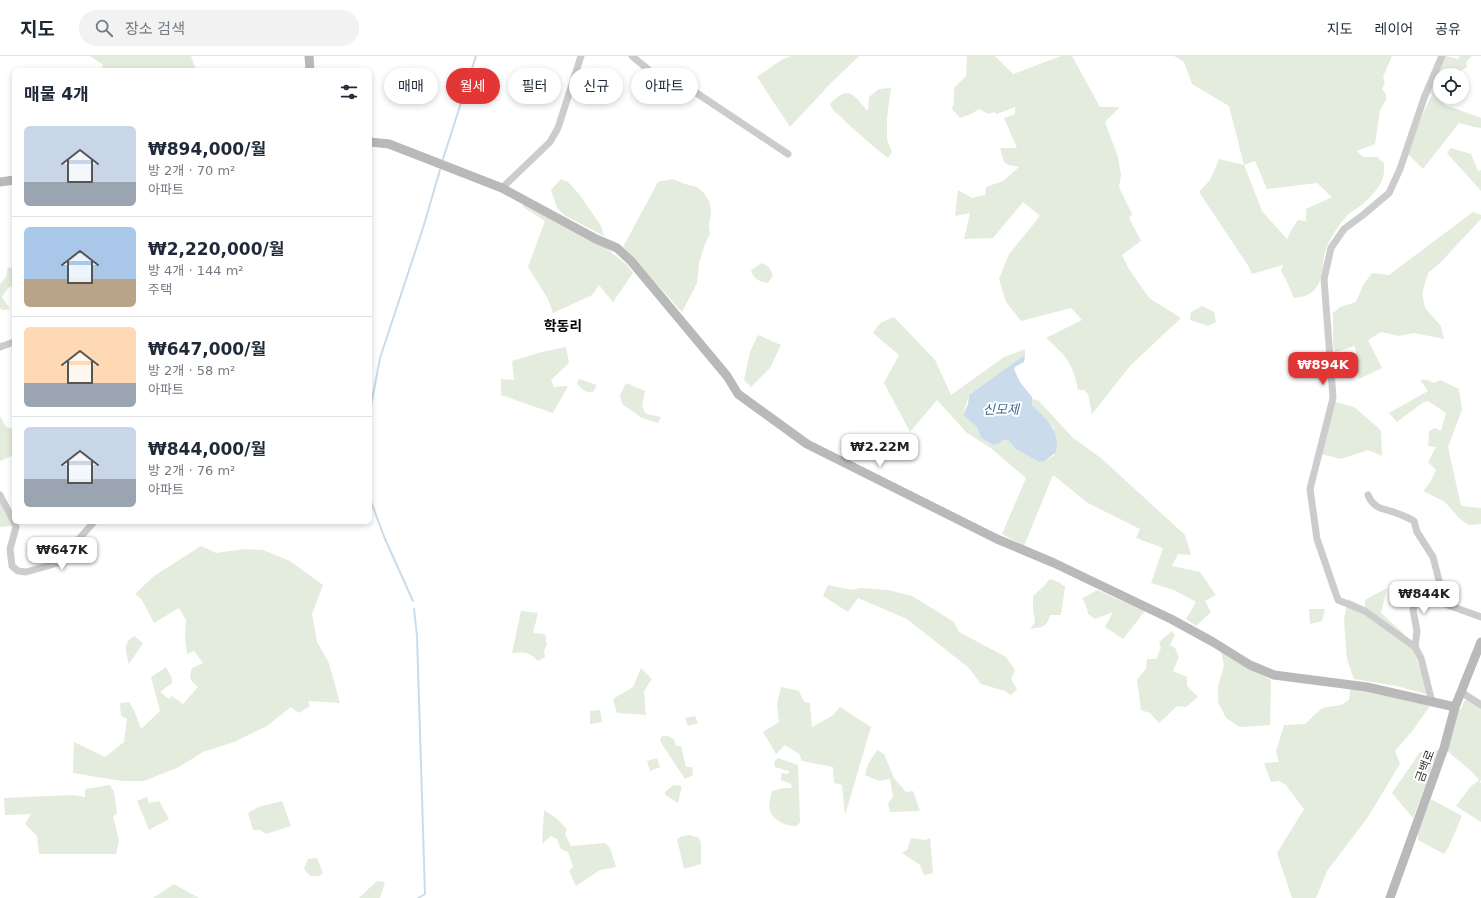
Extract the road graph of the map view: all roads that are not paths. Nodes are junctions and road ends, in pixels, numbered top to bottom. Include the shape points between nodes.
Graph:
1 (310, 56) edge
2 (581, 56) edge
3 (632, 56) edge
4 (1442, 56) edge
5 (310, 68) edge
6 (372, 142) edge
7 (788, 154) dead end
8 (12, 180) edge
9 (0, 182) edge
10 (502, 188) junction
11 (12, 343) edge
12 (0, 347) edge
13 (0, 495) edge
14 (1368, 495) dead end
15 (12, 518) edge
16 (15, 524) edge
17 (92, 524) edge
18 (1440, 584) junction
19 (1481, 617) edge
20 (1481, 642) edge
21 (1415, 647) junction
22 (1461, 692) junction
23 (1432, 702) junction
24 (1481, 705) edge
25 (1455, 707) junction
26 (1390, 898) edge

1 - 5 street
2 - 10 street via 558,128 550,142
3 - 7 street via 661,80 695,92
4 - 21 street via 1424,98 1400,169 1388,193 1344,230 1331,248 1324,279 1333,398 1310,489 1317,539 1338,600 1365,611
6 - 10 street via 389,144
8 - 9 street
10 - 23 street via 617,248 631,261 727,376 738,394 807,444 1171,620 1250,665 1274,675 1367,687
11 - 12 street
13 - 15 street
14 - 18 street via 1371,503 1378,508 1414,521 1417,532 1433,557
16 - 17 street via 10,549 12,566 18,571 26,572 58,562 68,556
18 - 19 street via 1445,604
18 - 21 street via 1417,594 1413,610 1417,631
20 - 22 street, 금백로
21 - 23 street via 1421,658
22 - 24 street
22 - 25 street, 금백로
23 - 25 street
25 - 26 street, 금백로 via 1444,748

